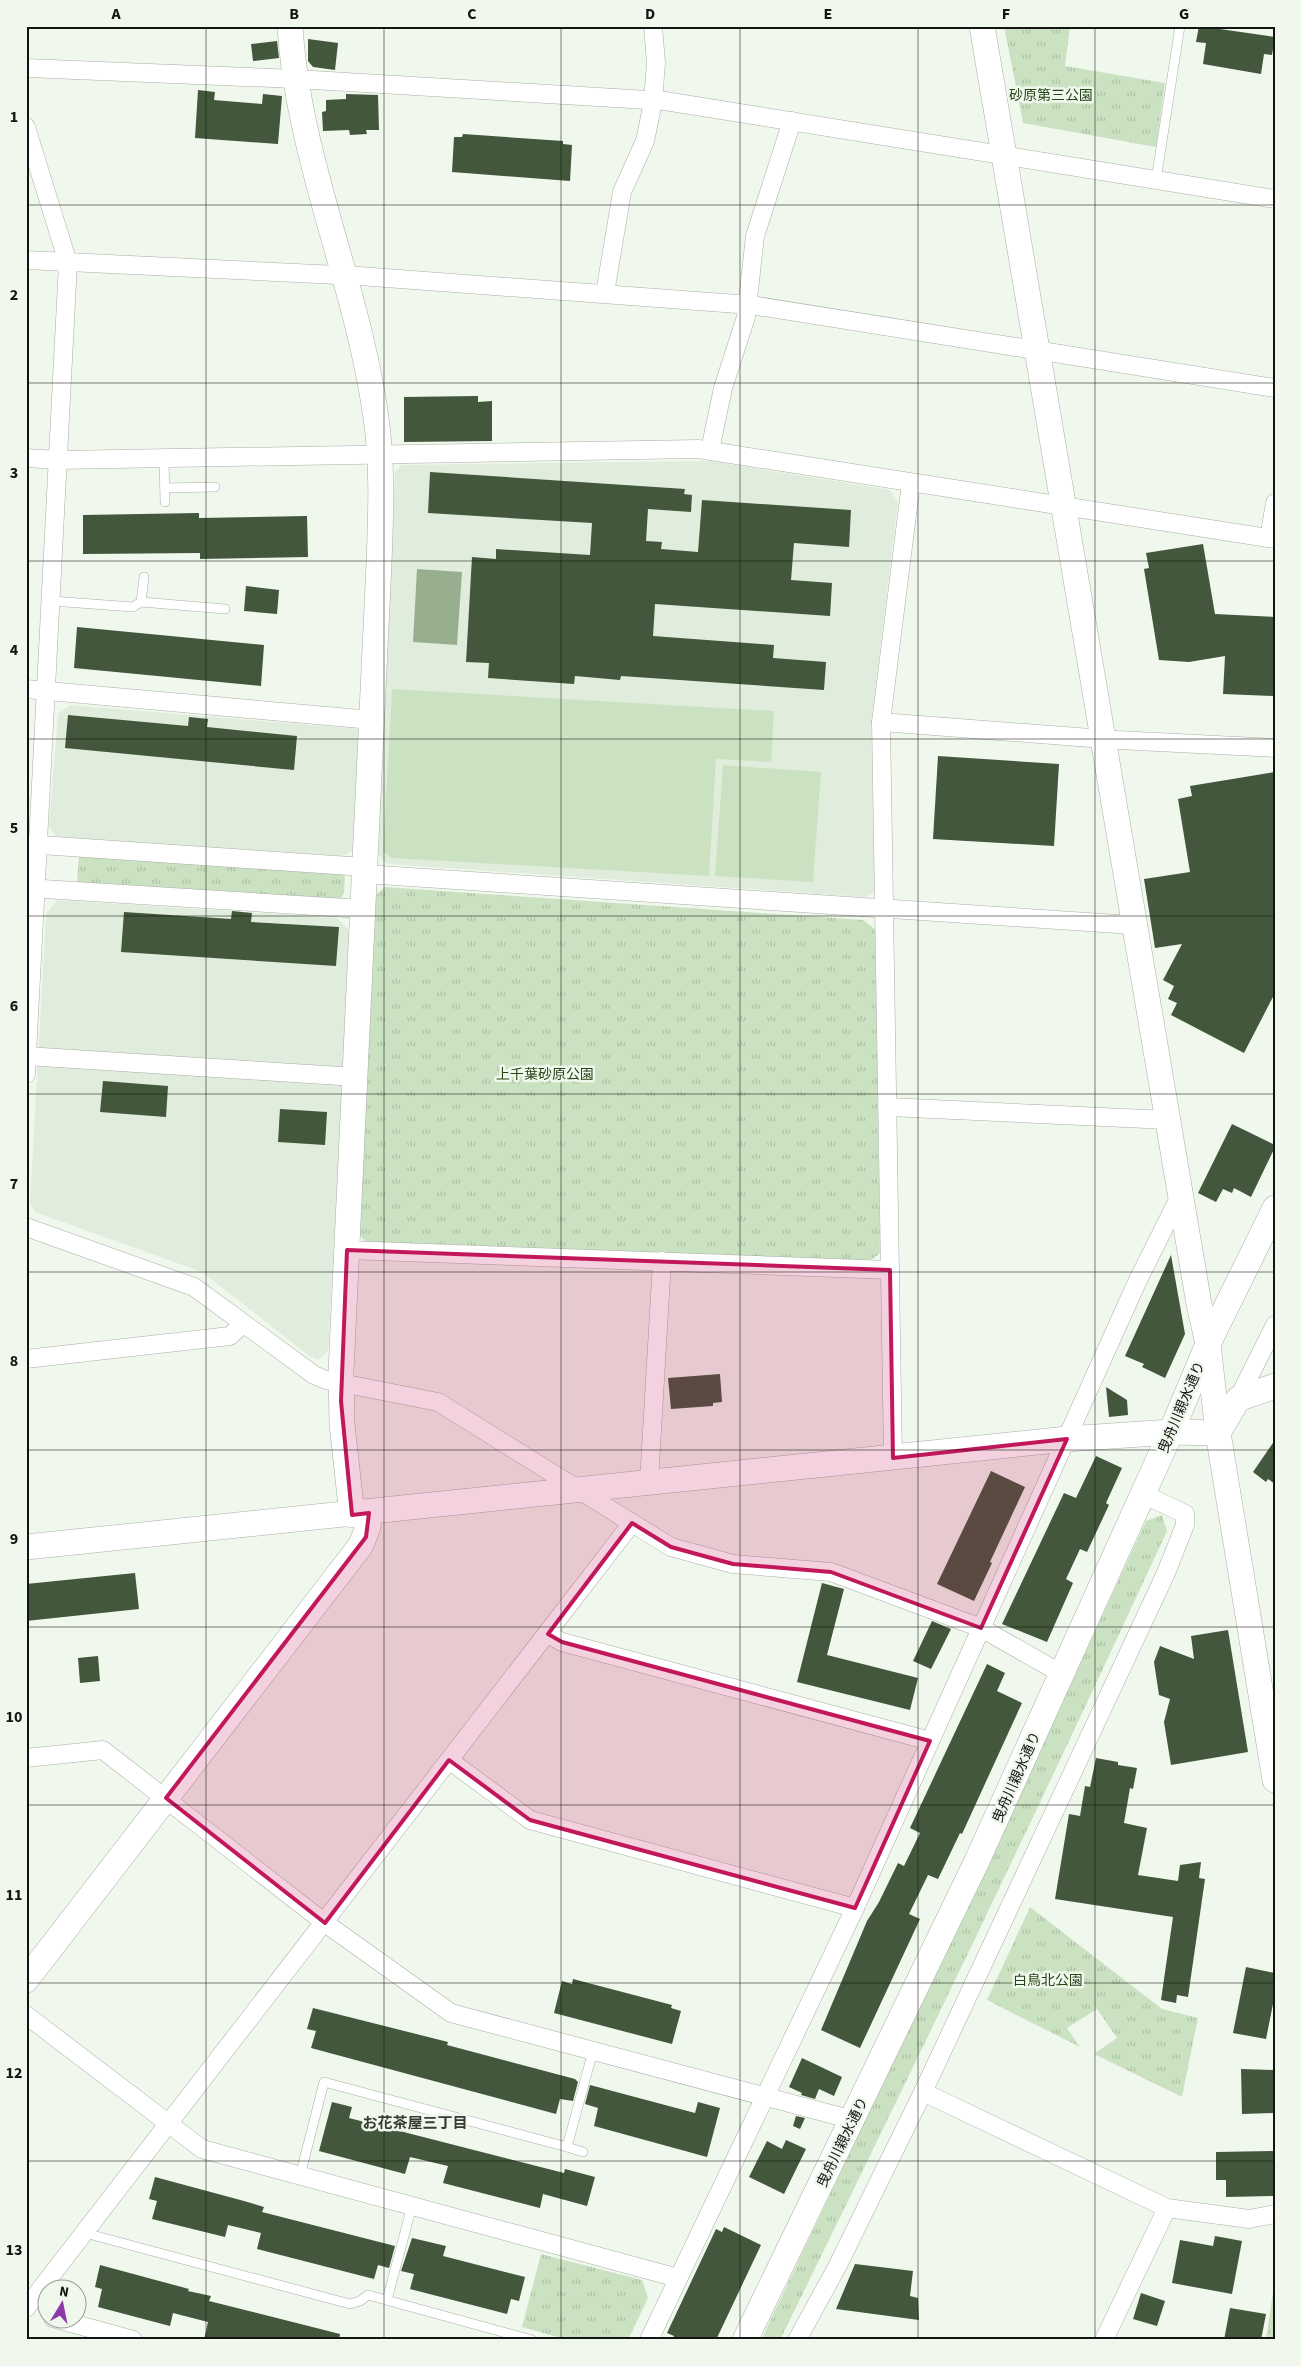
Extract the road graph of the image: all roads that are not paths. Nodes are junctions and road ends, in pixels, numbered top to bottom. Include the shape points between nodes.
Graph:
1 (290, 26) edge
2 (653, 26) edge
3 (982, 26) edge
4 (1180, 26) edge
5 (26, 68) edge
6 (296, 79) junction
7 (653, 102) junction
8 (792, 121) junction
9 (26, 127) edge
10 (1004, 156) junction
11 (1156, 180) junction
12 (1275, 199) edge
13 (26, 260) edge
14 (68, 263) junction
15 (344, 275) junction
16 (605, 293) junction
17 (747, 304) junction
18 (1037, 350) junction
19 (1275, 388) edge
20 (710, 450) junction
21 (380, 454) junction
22 (26, 458) edge
23 (164, 458) junction
24 (59, 460) junction
25 (911, 483) junction
26 (215, 487) dead end
27 (165, 488) junction
28 (165, 502) dead end
29 (1275, 503) edge
30 (1063, 506) junction
31 (1272, 538) edge
32 (144, 577) dead end
33 (52, 601) junction
34 (141, 602) junction
35 (225, 609) dead end
36 (26, 689) edge
37 (47, 691) junction
38 (372, 720) junction
39 (881, 722) junction
40 (1104, 739) junction
41 (1275, 748) edge
42 (33, 845) edge
43 (365, 870) junction
44 (32, 888) edge
45 (363, 909) junction
46 (885, 909) junction
47 (1134, 925) junction
48 (27, 1056) edge
49 (26, 1074) edge
50 (356, 1077) junction
51 (889, 1107) junction
52 (1168, 1120) junction
53 (1180, 1194) junction
54 (1275, 1208) edge
55 (26, 1228) edge
56 (347, 1250) junction
57 (662, 1261) junction
58 (890, 1270) junction
59 (243, 1324) junction
60 (1275, 1325) edge
61 (1208, 1344) junction
62 (26, 1359) edge
63 (341, 1383) junction
64 (1275, 1386) edge
65 (1238, 1399) junction
66 (1171, 1432) junction
67 (1218, 1433) junction
68 (1067, 1439) junction
69 (893, 1458) junction
70 (649, 1482) junction
71 (579, 1491) junction
72 (1143, 1494) junction
73 (360, 1514) junction
74 (632, 1524) junction
75 (26, 1547) edge
76 (981, 1628) junction
77 (548, 1634) junction
78 (1062, 1674) junction
79 (930, 1742) junction
80 (1273, 1753) edge
81 (26, 1758) edge
82 (449, 1760) junction
83 (1275, 1780) edge
84 (166, 1798) junction
85 (855, 1908) junction
86 (326, 1923) junction
87 (26, 1980) edge
88 (26, 2015) edge
89 (593, 2051) junction
90 (923, 2092) junction
91 (766, 2096) junction
92 (853, 2120) junction
93 (168, 2124) junction
94 (567, 2147) junction
95 (583, 2152) dead end
96 (300, 2176) junction
97 (412, 2206) junction
98 (1167, 2208) junction
99 (1275, 2214) edge
100 (85, 2233) junction
101 (678, 2278) junction
102 (387, 2300) junction
103 (26, 2308) edge
104 (88, 2328) edge
105 (133, 2340) edge
106 (532, 2340) edge
107 (649, 2340) edge
108 (745, 2340) edge
109 (797, 2340) edge
110 (1104, 2340) edge

1 - 6 street
2 - 7 street via 656,63
3 - 10 street
4 - 11 lane
5 - 6 street
6 - 7 street
6 - 15 street via 305,127
7 - 8 street via 665,101
7 - 16 street via 645,140 622,192
8 - 10 street
8 - 17 street via 755,236
9 - 14 street
10 - 11 street
10 - 18 street
11 - 12 street
13 - 14 street
14 - 15 street
14 - 24 street
15 - 16 street
15 - 21 street via 372,393
16 - 17 street
17 - 18 street
17 - 20 street via 746,317 723,388
18 - 19 street
18 - 30 street
20 - 21 street
20 - 25 street
21 - 23 street
21 - 38 street via 381,514
22 - 24 street
23 - 24 street
23 - 27 lane
24 - 33 street
25 - 30 street
25 - 39 street
26 - 27 lane
27 - 28 lane
29 - 31 street
30 - 31 street
30 - 40 street
32 - 34 lane
33 - 34 lane via 132,607
33 - 37 street
34 - 35 lane
36 - 37 street
37 - 38 street
37 - 42 street
38 - 43 street
39 - 40 street
39 - 46 street
40 - 41 street
40 - 47 street
42 - 43 street
42 - 44 street
43 - 45 street
43 - 46 street
44 - 45 street
44 - 48 street
45 - 50 street
46 - 47 street
46 - 51 street
47 - 52 street
48 - 49 street
48 - 50 street
50 - 56 street
51 - 52 street
51 - 58 street
52 - 53 street
53 - 61 street
53 - 68 street
54 - 61 street, 曳舟川親水通り
55 - 59 street via 194,1287
56 - 57 street
56 - 63 street
57 - 58 street
57 - 70 street
58 - 69 street
59 - 62 street via 230,1336
59 - 63 street via 314,1375
60 - 65 street
61 - 66 street, 曳舟川親水通り
61 - 67 street
63 - 71 street via 438,1402
63 - 73 street via 342,1424
64 - 65 street
65 - 67 street
66 - 67 street
66 - 68 street
66 - 72 street, 曳舟川親水通り
67 - 80 street
68 - 69 street
68 - 76 street
69 - 70 street
70 - 71 street
71 - 73 street
71 - 74 street
72 - 78 street, 曳舟川親水通り
72 - 90 street via 1185,1514 1185,1525 1097,1724
73 - 75 street
73 - 84 street via 368,1527 361,1545
74 - 76 street via 671,1547 734,1564 831,1572
74 - 77 street
76 - 78 street
76 - 79 street
77 - 79 street via 562,1642
77 - 82 street
78 - 92 street, 曳舟川親水通り
79 - 85 street
80 - 83 street
81 - 84 street via 103,1750
82 - 85 street via 530,1820
82 - 86 street
84 - 86 street
84 - 87 street
85 - 91 street
86 - 89 street via 451,2013
86 - 93 street
88 - 93 street
89 - 91 street
89 - 94 lane
90 - 98 street
90 - 109 street via 837,2267
91 - 92 street
91 - 101 street
92 - 108 street, 曳舟川親水通り
93 - 96 street via 202,2149
93 - 100 street
94 - 95 lane
94 - 96 lane via 324,2082
96 - 97 street
97 - 101 street
97 - 102 lane
98 - 99 street via 1249,2218
98 - 110 street
100 - 102 lane via 350,2304 368,2295
100 - 103 street
101 - 107 street
102 - 106 lane
104 - 105 street

